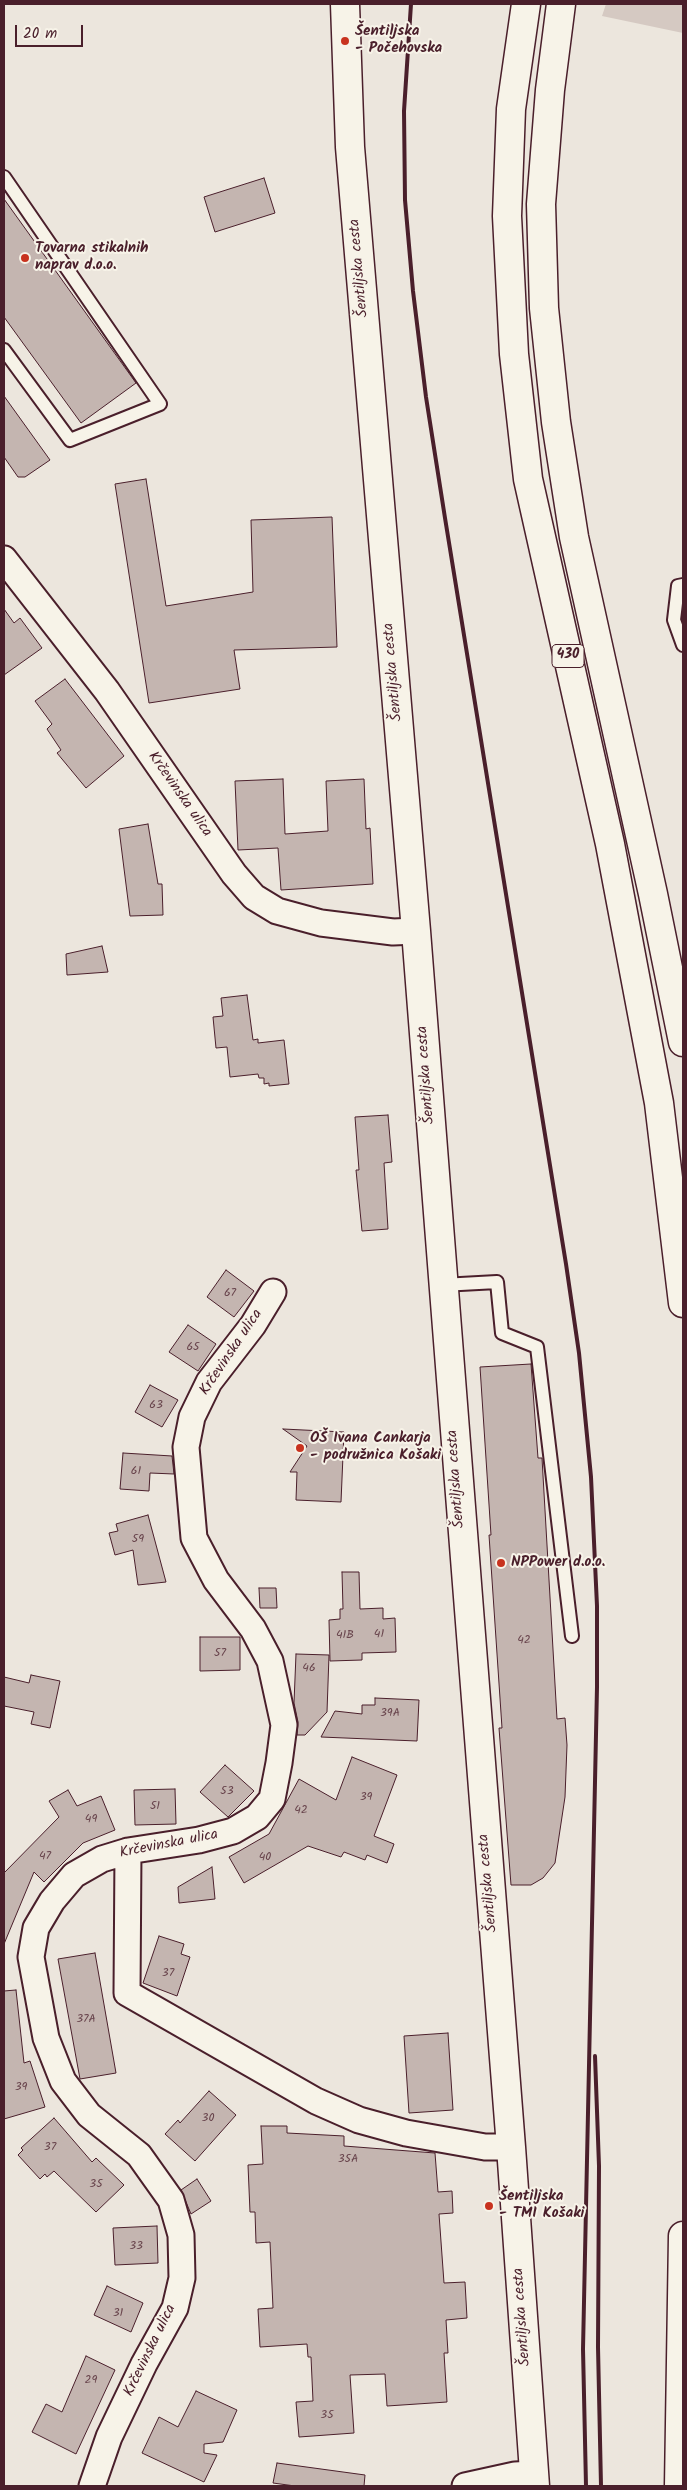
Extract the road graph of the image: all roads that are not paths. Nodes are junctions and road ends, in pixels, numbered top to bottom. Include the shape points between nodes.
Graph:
1 (345, 4) edge
2 (526, 4) edge
3 (561, 4) edge
4 (4, 177) edge
5 (4, 350) edge
6 (4, 559) edge
7 (683, 585) edge
8 (683, 645) edge
9 (416, 931) junction
10 (683, 1042) edge
11 (442, 1285) junction
12 (273, 1292) dead end
13 (683, 1303) edge
14 (572, 1636) dead end
15 (128, 1851) junction
16 (511, 2147) junction
17 (683, 2236) edge
18 (535, 2480) edge
19 (494, 2483) edge
20 (92, 2486) edge
21 (465, 2486) edge
22 (679, 2486) edge

1 - 9 main road, Šentiljska cesta via 350,147
2 - 13 main road, 430 via 511,109 507,216 514,354 528,479 616,872 659,1103
3 - 10 main road, 430 via 550,90 542,204 544,308 556,422 574,537
4 - 5 lane via 160,404 70,440
6 - 9 street, Krčevinska ulica via 107,691 234,874 254,897 277,910 321,923 394,932
7 - 8 lane via 678,586 674,620
9 - 11 main road, Šentiljska cesta
11 - 14 lane via 497,1282 502,1333 537,1347
11 - 16 main road, Šentiljska cesta
12 - 15 street, Krčevinska ulica via 253,1325 209,1382 192,1417 186,1447 194,1538 216,1580 253,1630 270,1661 284,1726 272,1799 257,1817 233,1831
15 - 16 street via 127,1993 316,2101 359,2120 485,2147
15 - 20 street, Krčevinska ulica via 102,1859 74,1875 52,1901 36,1928 31,1957 46,2038 63,2081 89,2115 138,2155 170,2200 181,2235 182,2278 175,2308 109,2437
16 - 18 main road, Šentiljska cesta
17 - 22 main road
18 - 19 street
19 - 21 street

